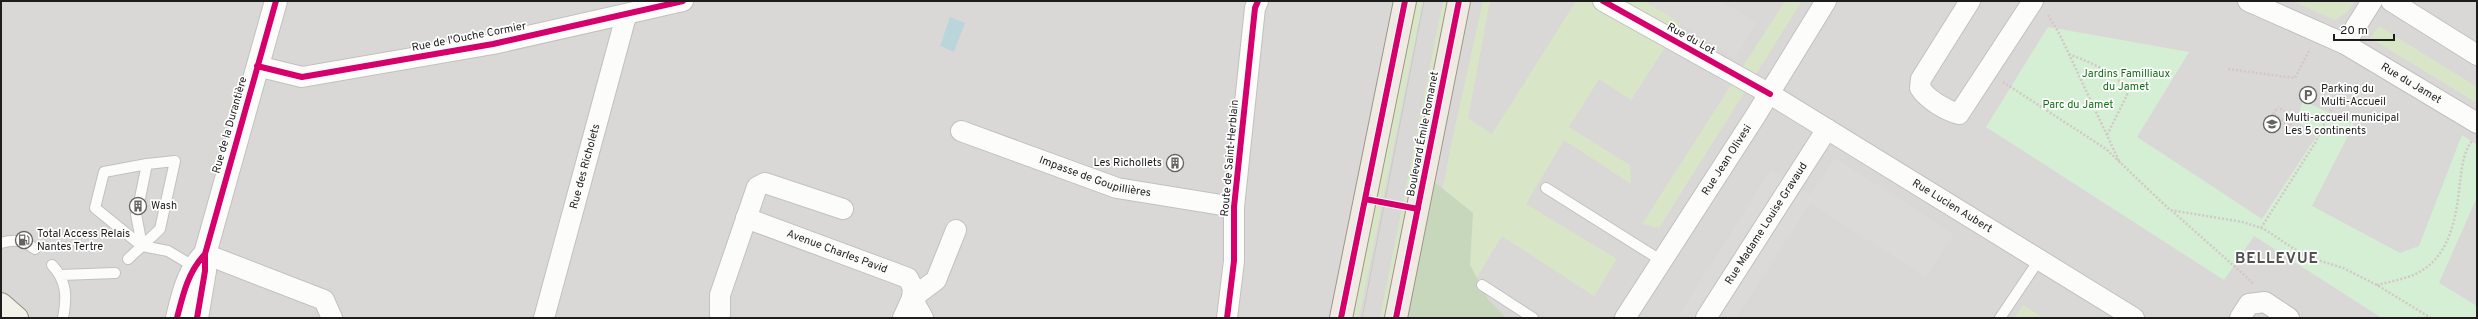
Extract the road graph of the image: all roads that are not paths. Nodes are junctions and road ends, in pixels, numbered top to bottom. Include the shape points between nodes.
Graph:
1 (276, 1) edge
2 (683, 1) edge
3 (1258, 1) edge
4 (1405, 1) edge
5 (1459, 1) edge
6 (1603, 1) edge
7 (1826, 1) edge
8 (1970, 1) edge
9 (2248, 1) edge
10 (2372, 1) edge
11 (2392, 1) edge
12 (2039, 7) edge
13 (626, 16) junction
14 (2345, 44) junction
15 (2477, 55) edge
16 (257, 66) junction
17 (1770, 94) junction
18 (2477, 123) edge
19 (1827, 129) junction
20 (961, 131) dead end
21 (147, 164) junction
22 (1546, 188) dead end
23 (140, 198) dead end
24 (1234, 207) junction
25 (843, 209) dead end
26 (136, 214) dead end
27 (746, 218) junction
28 (956, 230) dead end
29 (1, 243) edge
30 (142, 246) junction
31 (35, 249) dead end
32 (128, 259) dead end
33 (199, 260) junction
34 (2039, 260) junction
35 (1662, 261) junction
36 (52, 265) dead end
37 (115, 273) dead end
38 (61, 275) junction
39 (1482, 285) dead end
40 (912, 298) junction
41 (1, 304) edge
42 (2108, 311) edge
43 (2244, 311) edge
44 (720, 315) dead end
45 (17, 318) edge
46 (63, 318) edge
47 (177, 318) edge
48 (197, 318) edge
49 (332, 318) edge
50 (544, 318) edge
51 (903, 318) edge
52 (923, 318) edge
53 (1227, 318) edge
54 (1341, 318) edge
55 (1396, 318) edge
56 (1533, 318) edge
57 (1625, 318) edge
58 (1706, 318) edge
59 (2000, 318) edge
60 (2134, 318) edge
61 (2289, 318) edge

1 - 16 street, Rue de la Durantière
2 - 13 street, Rue de l'Ouche Cormier
3 - 24 street, Route de Saint-Herblain via 1255,8
4 - 54 main road
5 - 55 main road, Boulevard Émile Romanet
6 - 17 street, Rue du Lot
7 - 17 street, Rue Jean Olivesi
8 - 12 street via 1921,79 1920,88 1924,95 1950,112 1960,114 1988,72
9 - 14 street, Rue du Jamet
10 - 14 street
11 - 15 street
13 - 16 street, Rue de l'Ouche Cormier via 493,44 302,78
13 - 50 street, Rue des Richolets
14 - 18 street, Rue du Jamet
16 - 33 street, Rue de la Durantière
17 - 19 street, Rue Lucien Aubert
17 - 35 street, Rue Jean Olivesi
19 - 34 street, Rue Lucien Aubert
19 - 58 street, Rue Madame Louise Gravaud
20 - 24 street, Impasse de Goupillières via 1117,188
21 - 23 lane
21 - 30 lane via 176,161 160,229
21 - 30 lane via 104,172 95,208
22 - 35 lane
24 - 53 street, Route de Saint-Herblain via 1234,261
25 - 27 street via 765,183 757,188
26 - 30 lane
27 - 40 street, Avenue Charles Pavid via 908,278 913,288
27 - 44 street via 720,295
28 - 40 street via 936,280
29 - 31 lane via 12,240 25,242
30 - 32 lane
30 - 33 lane
33 - 47 street, Rue de la Durantière
33 - 48 street, Rue de la Durantière via 205,271
33 - 49 street via 324,300
34 - 42 street, Rue Lucien Aubert
34 - 59 lane
35 - 57 street, Rue Jean Olivesi
36 - 38 lane
37 - 38 lane
38 - 46 lane via 66,292
39 - 56 lane
40 - 51 street
40 - 52 street, Avenue Charles Pavid
41 - 45 main road
42 - 60 street, Rue Lucien Aubert
43 - 61 street via 2265,302

